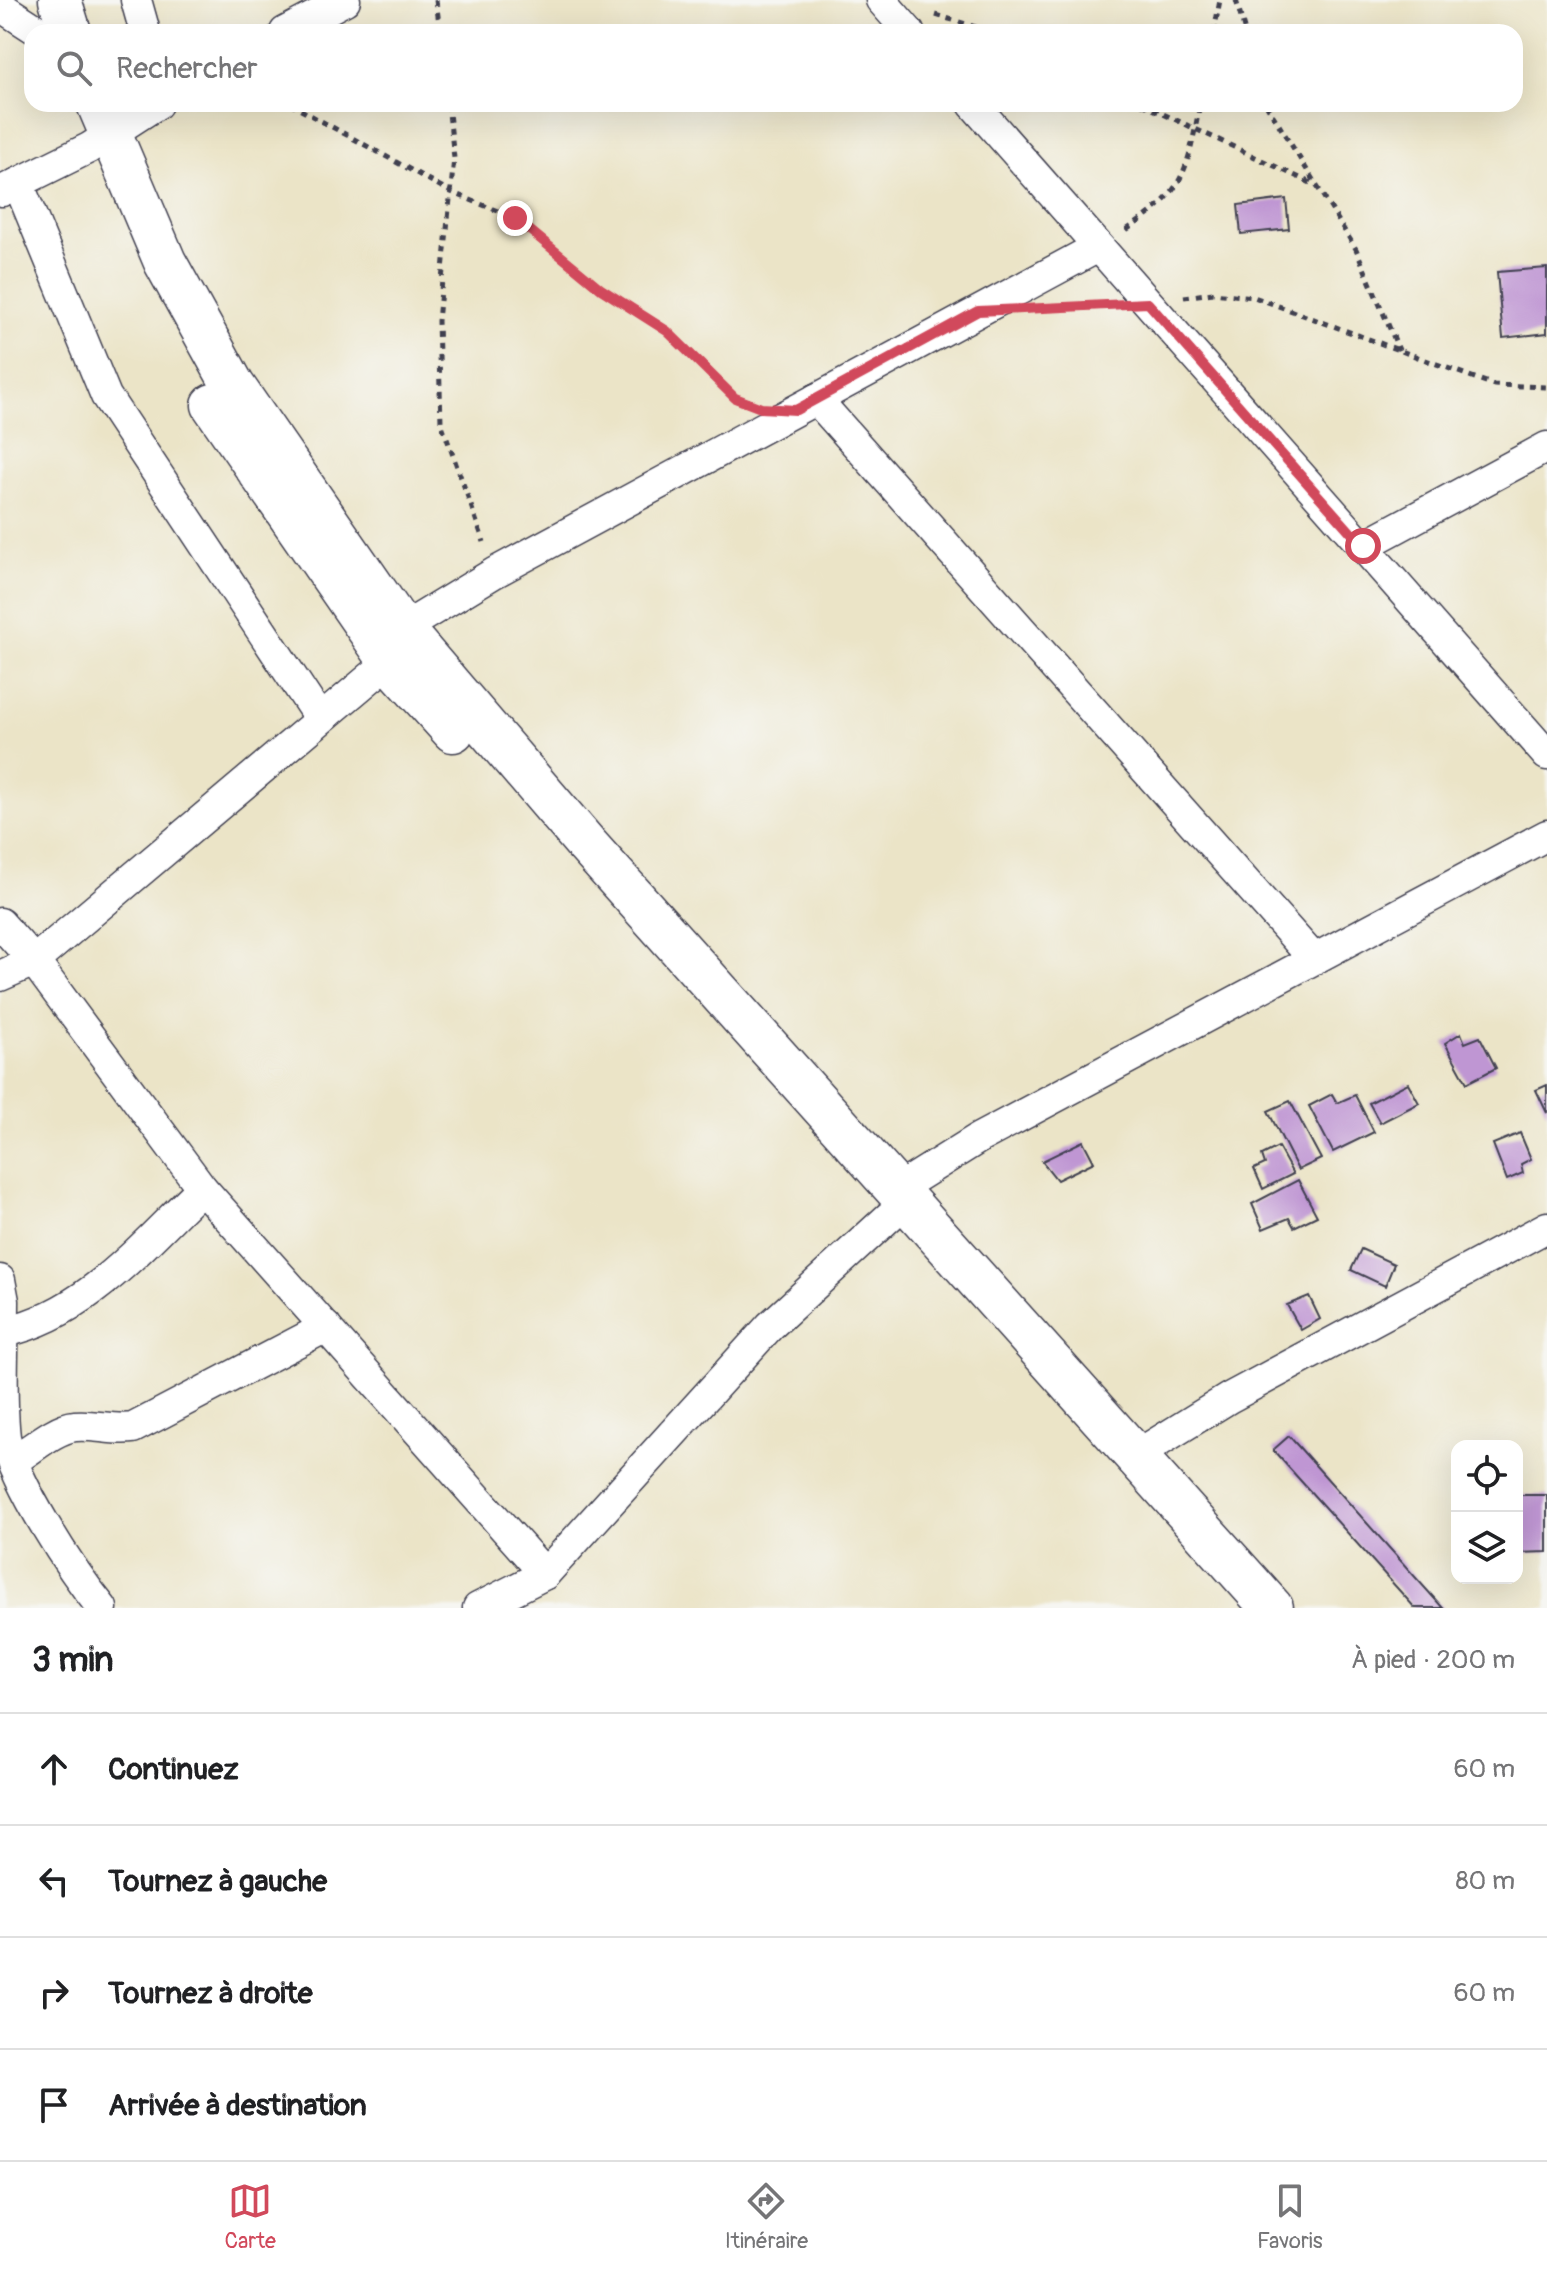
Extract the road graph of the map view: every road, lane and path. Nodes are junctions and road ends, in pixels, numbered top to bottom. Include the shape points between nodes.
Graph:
1 (38, 0) edge
2 (60, 0) edge
3 (136, 0) edge
4 (345, 0) edge
5 (436, 0) edge
6 (881, 0) edge
7 (1220, 0) edge
8 (1236, 0) edge
9 (0, 6) edge
10 (28, 24) edge
11 (45, 24) edge
12 (68, 24) edge
13 (143, 24) edge
14 (300, 24) edge
15 (439, 24) edge
16 (902, 24) edge
17 (1216, 24) edge
18 (1243, 24) edge
19 (81, 112) edge
20 (138, 112) edge
21 (305, 112) edge
22 (449, 112) edge
23 (980, 112) edge
24 (1158, 112) edge
25 (1199, 112) edge
26 (1271, 112) edge
27 (99, 128) edge
28 (1195, 131) junction
29 (1316, 185) junction
30 (9, 187) edge
31 (451, 192) junction
32 (1098, 247) junction
33 (1148, 303) junction
34 (1055, 307) dead end
35 (1399, 350) junction
36 (1547, 387) edge
37 (806, 405) junction
38 (1547, 447) edge
39 (1363, 546) junction
40 (494, 573) junction
41 (396, 645) junction
42 (320, 719) junction
43 (1547, 755) edge
44 (1547, 835) edge
45 (0, 923) edge
46 (1313, 958) junction
47 (34, 961) junction
48 (0, 976) edge
49 (202, 1188) junction
50 (893, 1203) junction
51 (1541, 1240) edge
52 (0, 1280) edge
53 (326, 1327) junction
54 (4, 1332) junction
55 (1137, 1455) junction
56 (13, 1461) junction
57 (528, 1589) edge
58 (102, 1608) edge
59 (478, 1608) edge
60 (1234, 1608) edge
61 (1272, 1608) edge

1 - 11 street
2 - 12 street
3 - 13 street
4 - 14 street
5 - 15 path
6 - 16 street
7 - 17 path
8 - 18 path
9 - 10 street
19 - 27 street
20 - 27 street
21 - 31 path
22 - 31 path
23 - 32 street
24 - 28 path
25 - 28 path
26 - 29 path
27 - 30 street
27 - 41 street via 233,385
28 - 29 path
28 - 32 path via 1187,171 1159,209
29 - 35 path via 1356,249
30 - 42 street via 106,396
31 - 37 path via 515,218 601,289 667,331 735,398 761,408
31 - 40 path via 438,321 441,422
32 - 33 street
32 - 37 street
33 - 34 path
33 - 35 path via 1213,293 1254,297
33 - 39 street
35 - 36 path via 1494,385
37 - 40 street
37 - 46 street
38 - 39 street
39 - 43 street
40 - 41 street
41 - 42 street
41 - 50 street via 587,845
42 - 47 street
44 - 46 street
45 - 47 street
46 - 50 street via 979,1138
47 - 48 street
47 - 49 street
49 - 53 street
49 - 54 street via 93,1293 37,1325
50 - 55 street
50 - 57 street via 770,1326
50 - 60 street
51 - 55 street via 1229,1398
52 - 54 street
53 - 56 street via 133,1428 64,1429
53 - 57 street
54 - 56 street via 4,1436
55 - 61 street
56 - 58 street via 76,1577
57 - 59 street

